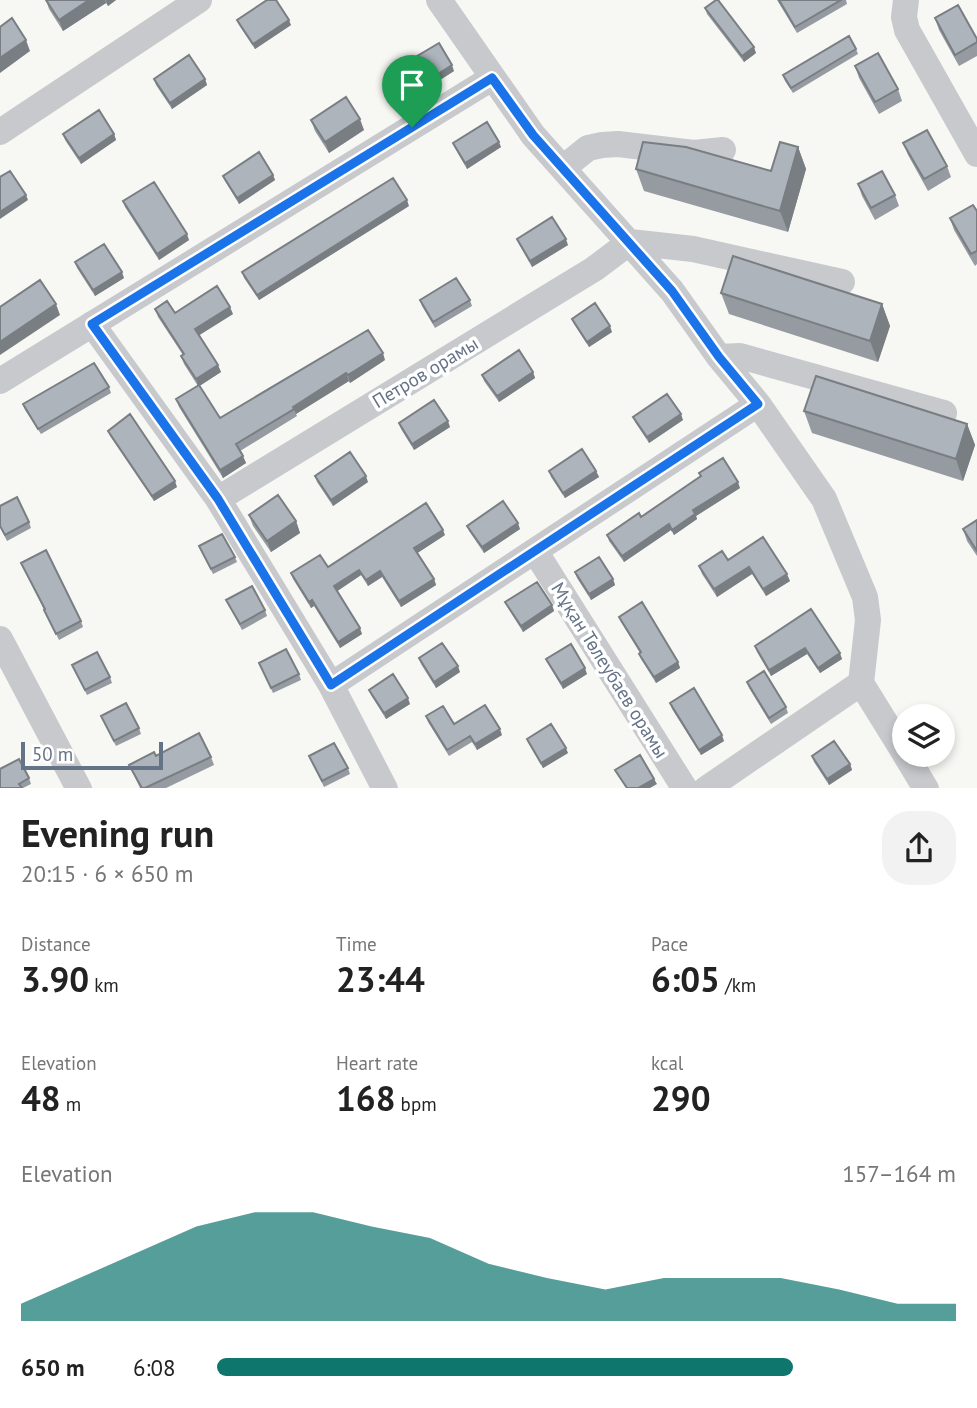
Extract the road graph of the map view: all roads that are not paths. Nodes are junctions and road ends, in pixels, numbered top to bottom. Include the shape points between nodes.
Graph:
1 (199, 0) edge
2 (439, 0) edge
3 (906, 0) edge
4 (492, 78) junction
5 (0, 132) edge
6 (723, 150) dead end
7 (977, 154) edge
8 (563, 168) junction
9 (630, 242) junction
10 (842, 282) dead end
11 (92, 324) junction
12 (719, 357) junction
13 (0, 382) edge
14 (758, 404) junction
15 (944, 413) dead end
16 (218, 499) junction
17 (535, 551) junction
18 (0, 639) edge
19 (861, 683) junction
20 (331, 685) junction
21 (892, 733) edge
22 (913, 767) edge
23 (78, 788) edge
24 (384, 788) edge
25 (684, 788) edge
26 (707, 788) edge
27 (925, 788) edge

1 - 5 street
2 - 4 street
3 - 7 street via 906,30
4 - 8 street
4 - 11 street
6 - 8 street via 694,153 602,145 588,148
8 - 9 street
9 - 10 street via 693,249
9 - 12 street
9 - 16 street, Петров орамы via 594,269
11 - 13 street
11 - 16 street
12 - 14 street
12 - 15 street via 740,356
14 - 17 street
14 - 19 street via 824,499 865,597 868,620
16 - 20 street
17 - 20 street
17 - 25 street, Мұқан Төлеубаев орамы
18 - 23 street
19 - 21 street
19 - 26 street
20 - 24 street
22 - 27 street

